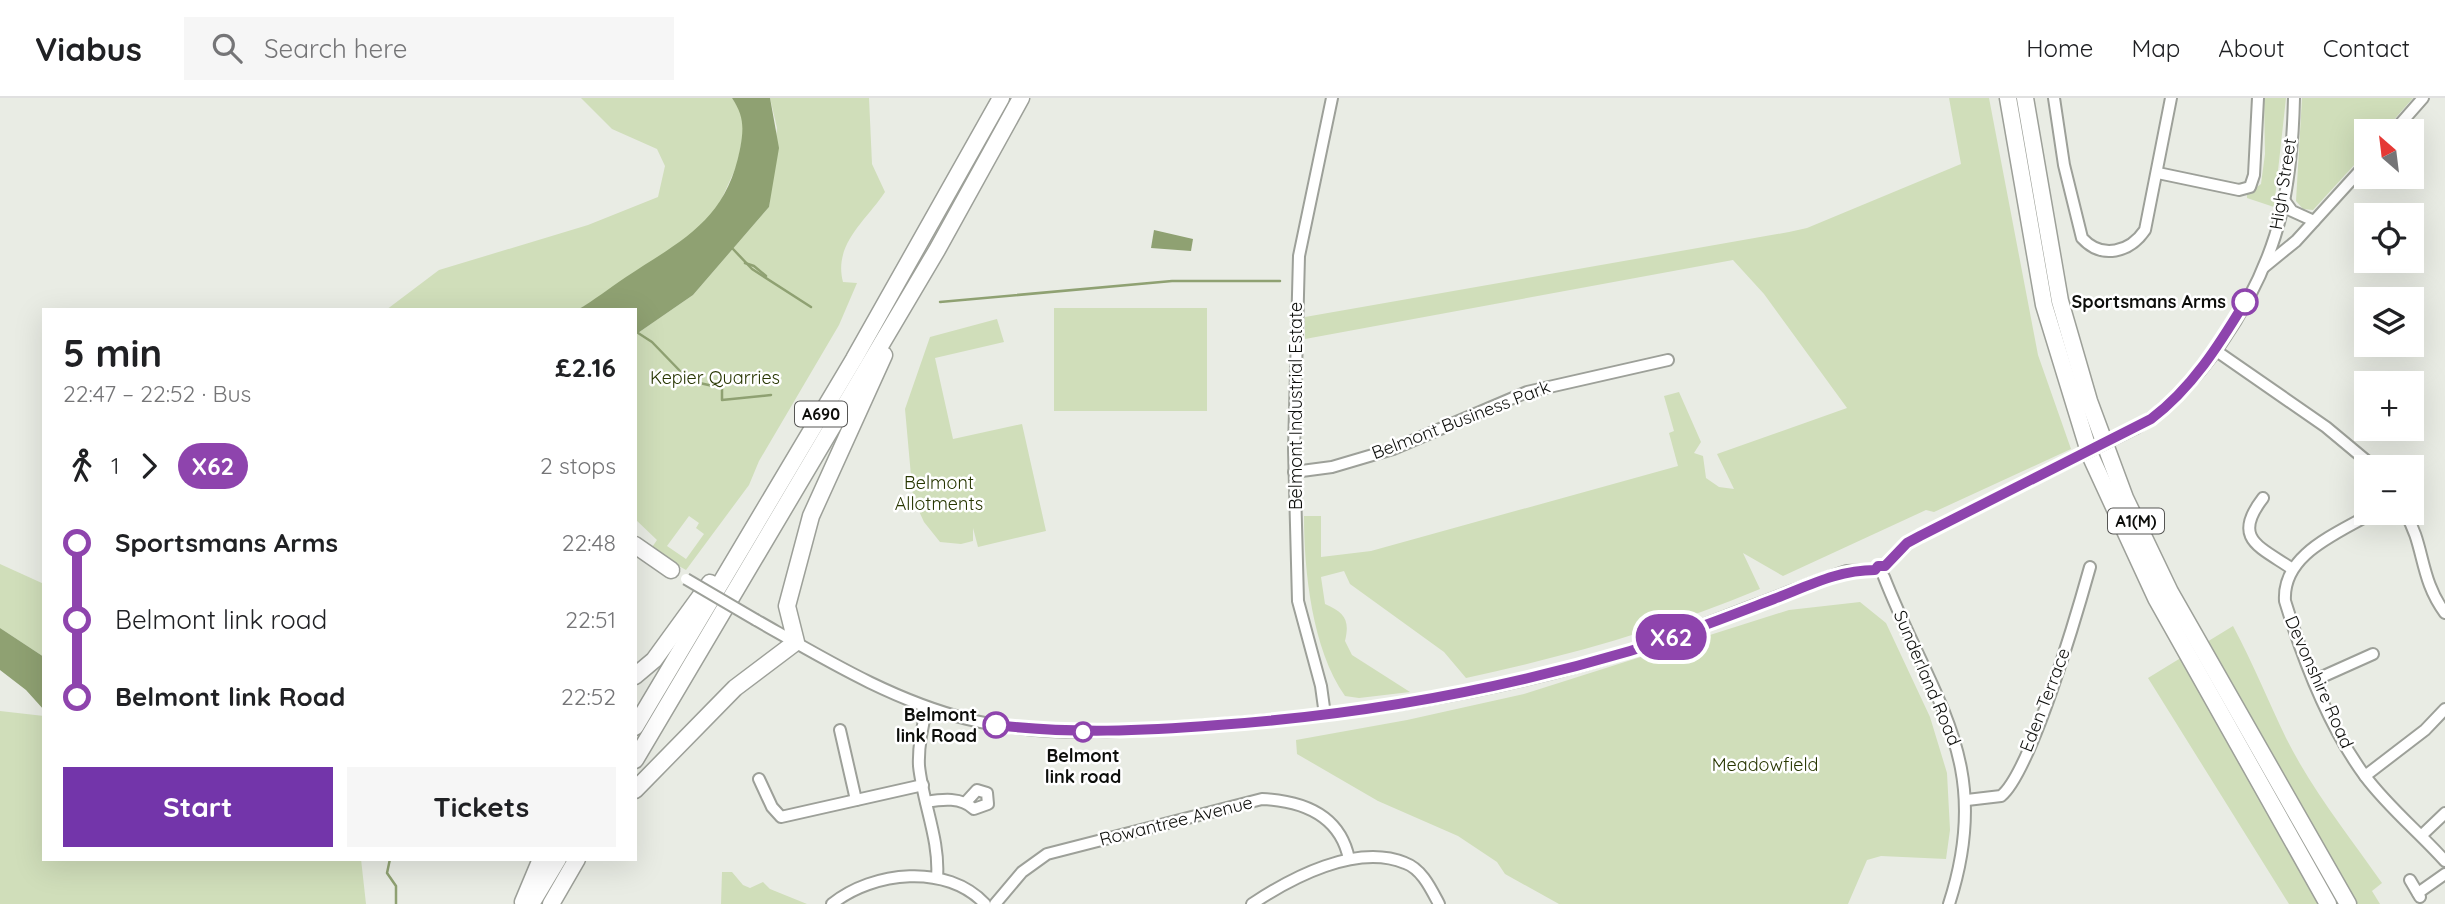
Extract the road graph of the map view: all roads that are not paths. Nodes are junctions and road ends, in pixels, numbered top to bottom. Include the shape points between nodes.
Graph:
1 (1002, 98) edge
2 (1021, 98) edge
3 (1332, 98) edge
4 (2008, 98) edge
5 (2025, 98) edge
6 (2054, 98) edge
7 (2171, 98) edge
8 (2258, 98) edge
9 (2294, 98) edge
10 (2423, 98) edge
11 (2405, 119) edge
12 (2158, 173) junction
13 (2354, 177) edge
14 (2284, 200) junction
15 (2314, 221) junction
16 (937, 250) junction
17 (2264, 267) junction
18 (2215, 350) junction
19 (1668, 360) dead end
20 (2360, 455) edge
21 (1294, 472) junction
22 (2263, 498) dead end
23 (2354, 524) edge
24 (2410, 525) edge
25 (637, 547) edge
26 (741, 547) junction
27 (637, 556) edge
28 (656, 561) junction
29 (2090, 567) dead end
30 (2291, 568) junction
31 (671, 570) joint
32 (1882, 571) junction
33 (2445, 613) edge
34 (796, 642) junction
35 (2374, 654) dead end
36 (637, 674) edge
37 (2315, 680) junction
38 (928, 708) junction
39 (2445, 709) edge
40 (1325, 715) junction
41 (637, 724) edge
42 (840, 730) dead end
43 (637, 757) edge
44 (2365, 776) junction
45 (759, 779) dead end
46 (923, 785) junction
47 (637, 788) edge
48 (856, 800) junction
49 (1968, 800) junction
50 (926, 802) junction
51 (966, 802) dead end
52 (2445, 813) edge
53 (2421, 835) junction
54 (1349, 859) junction
55 (540, 861) edge
56 (557, 861) edge
57 (578, 861) edge
58 (2445, 861) edge
59 (2445, 874) edge
60 (937, 878) junction
61 (2410, 880) dead end
62 (1268, 900) edge
63 (522, 904) edge
64 (531, 904) edge
65 (551, 904) edge
66 (832, 904) edge
67 (985, 904) edge
68 (995, 904) edge
69 (1252, 904) edge
70 (1439, 904) edge
71 (1949, 904) edge
72 (2328, 904) edge
73 (2348, 904) edge

1 - 26 highway, A690
2 - 16 highway, A690
3 - 21 street, Belmont Industrial Estate via 1299,256
4 - 72 highway, A1(M) via 2044,305 2090,456 2156,598
5 - 73 highway, A1(M) via 2060,301 2089,401 2125,498 2170,592
6 - 12 street via 2064,165 2087,244 2112,251 2138,241 2149,221
7 - 12 street
8 - 12 street via 2250,187 2239,190
9 - 14 street, High Street
10 - 11 street
13 - 15 street
14 - 15 street via 2292,211
14 - 17 street, High Street
15 - 17 street via 2278,259
16 - 34 highway via 811,516 787,606
16 - 43 highway, A690
17 - 18 street
18 - 20 street
18 - 32 street, bridge via 2173,401 2136,428 1907,543
19 - 21 street, Belmont Business Park via 1537,389 1376,454
21 - 40 street, Belmont Industrial Estate via 1296,592
22 - 30 street via 2250,514 2250,536
23 - 30 street
24 - 33 street via 2426,581
25 - 28 highway
26 - 36 highway via 654,660
26 - 41 highway, A690
27 - 28 highway
28 - 31 highway
29 - 49 street, Eden Terrace via 2060,663 2014,780 2000,796
30 - 37 street, Devonshire Road via 2284,586 2285,601
31 - 34 street, bridge
32 - 40 street via 1847,571 1633,650 1547,675 1456,696
32 - 49 street, Sunderland Road via 1958,747
34 - 38 street via 863,680
34 - 47 highway via 735,688
35 - 37 street
37 - 44 street, Devonshire Road via 2334,726
38 - 40 street via 996,725 1059,732 1147,730
38 - 46 street via 919,752
39 - 44 street
42 - 48 street
44 - 53 street, Devonshire Road
45 - 48 street via 781,817
46 - 48 street
46 - 50 street
49 - 71 street, Sunderland Road via 1965,849
50 - 51 street
50 - 60 street
52 - 53 street
53 - 58 street, Devonshire Road
54 - 62 street
54 - 68 street, Rowantree Avenue via 1345,839 1311,809 1287,800 1262,799 1047,854 1022,872
54 - 70 street via 1377,857 1406,863 1426,880
55 - 63 highway
56 - 64 highway
57 - 65 highway
59 - 61 street via 2419,895
60 - 66 street via 880,880 862,885
60 - 67 street via 970,891
62 - 69 street

